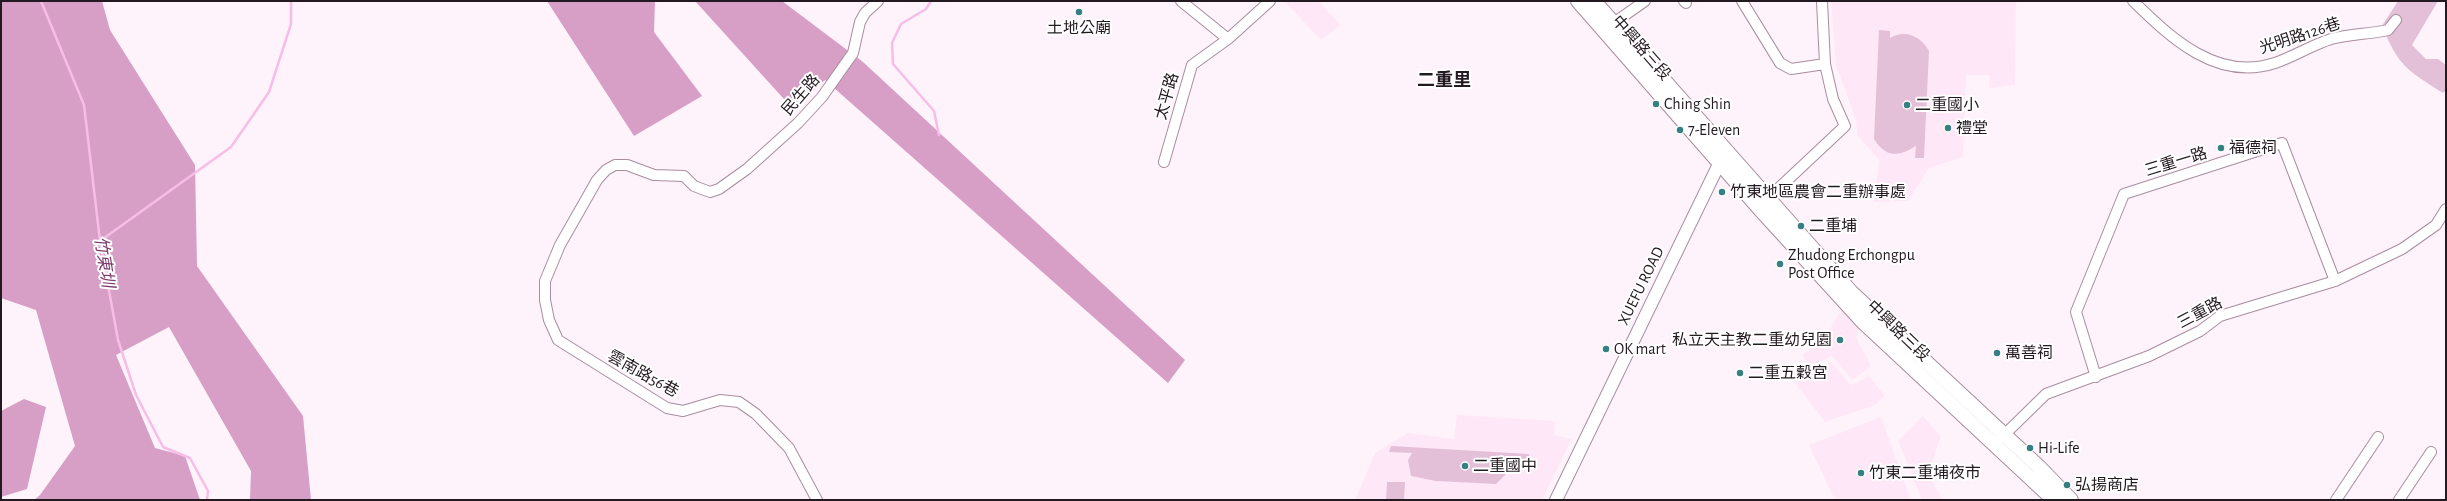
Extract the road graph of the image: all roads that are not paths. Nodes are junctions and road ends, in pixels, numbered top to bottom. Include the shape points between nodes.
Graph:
1 (878, 1) edge
2 (1182, 1) edge
3 (1270, 1) edge
4 (1578, 1) edge
5 (1594, 1) edge
6 (1645, 1) edge
7 (1742, 1) edge
8 (1822, 1) edge
9 (2133, 1) edge
10 (2396, 20) dead end
11 (1608, 26) junction
12 (1228, 40) junction
13 (1825, 64) junction
14 (1724, 158) junction
15 (1164, 162) dead end
16 (719, 189) joint
17 (1763, 203) junction
18 (2446, 209) edge
19 (2335, 281) junction
20 (2096, 377) junction
21 (2378, 437) dead end
22 (2000, 439) junction
23 (2430, 452) dead end
24 (816, 500) edge
25 (1556, 500) edge
26 (2054, 500) edge
27 (2071, 500) edge
28 (2336, 500) edge
29 (2399, 500) edge

1 - 16 street, 民生路 via 865,13 860,22 853,53 822,97 798,123 747,169
2 - 12 street
3 - 12 street, 太平路
4 - 11 main road, 中興路三段
5 - 11 main road
6 - 11 street
7 - 13 street via 1780,63 1791,69
8 - 13 street
9 - 10 street, 光明路126巷 via 2184,47 2202,58 2225,66 2248,67 2274,63 2331,39 2388,30
11 - 14 main road
12 - 15 street, 太平路 via 1192,66
13 - 17 street via 1833,99 1845,126
14 - 17 main road
14 - 25 street, XUEFU ROAD
16 - 24 street, 雲南路56巷 via 710,192 701,190 684,176 654,175 627,165 615,164 606,170 597,180 560,245 545,281 549,320 558,340 667,408 683,411 720,400 739,402 756,414 789,448
17 - 22 main road
18 - 19 street, 三重路 via 2436,225 2402,248
19 - 20 street, 三重路 via 2220,316 2200,331 2149,356
19 - 20 street, 三重一路 via 2282,143 2124,194 2076,312
20 - 22 street, 三重路 via 2046,394
21 - 28 street
22 - 26 main road
22 - 27 main road
23 - 29 street

